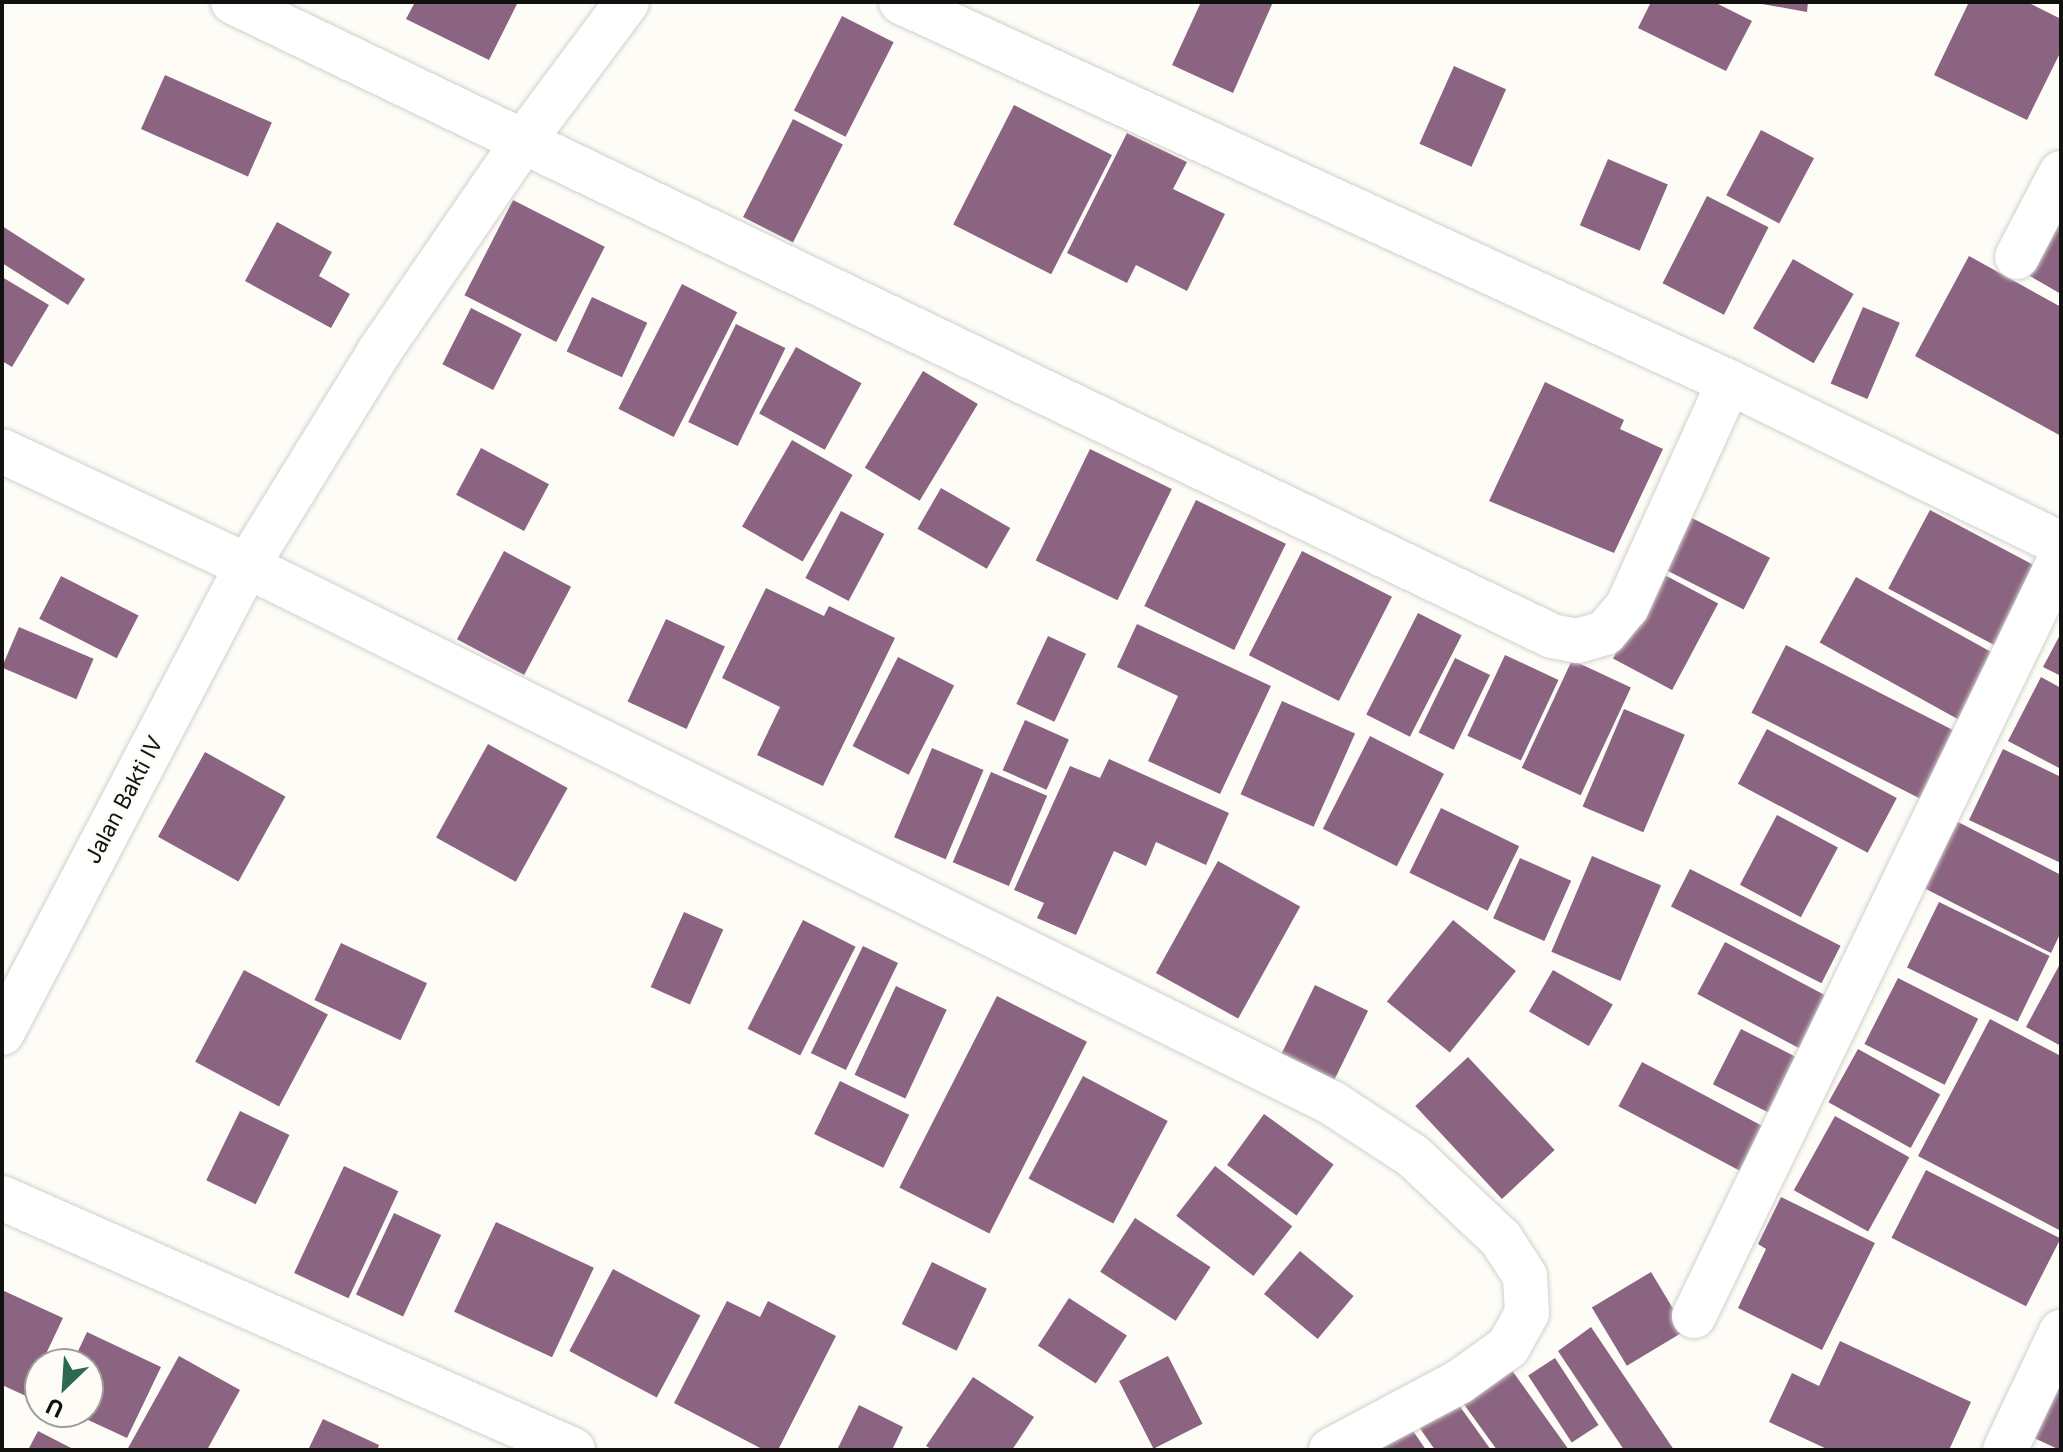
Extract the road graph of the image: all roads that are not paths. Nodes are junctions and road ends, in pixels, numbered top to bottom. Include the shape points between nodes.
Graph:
1 (233, 2) edge
2 (627, 2) edge
3 (901, 2) edge
4 (522, 143) junction
5 (2061, 173) edge
6 (2017, 257) dead end
7 (1729, 382) junction
8 (2, 451) edge
9 (2061, 544) edge
10 (2061, 557) edge
11 (247, 566) junction
12 (3, 1028) edge
13 (2, 1198) edge
14 (1694, 1316) dead end
15 (2061, 1332) edge
16 (573, 1450) edge
17 (1331, 1450) edge
18 (2005, 1450) edge

1 - 4 street
2 - 4 street, Jalan Bakti IV
3 - 7 street
4 - 7 street via 1552,636 1577,641 1605,633 1627,607
4 - 11 street, Jalan Bakti IV via 379,352
5 - 6 street
7 - 9 street
8 - 11 street
10 - 14 street
11 - 12 street, Jalan Bakti IV
11 - 17 street via 1317,1096 1413,1156 1501,1239 1525,1276 1527,1313 1508,1347 1471,1373
13 - 16 street
15 - 18 street

